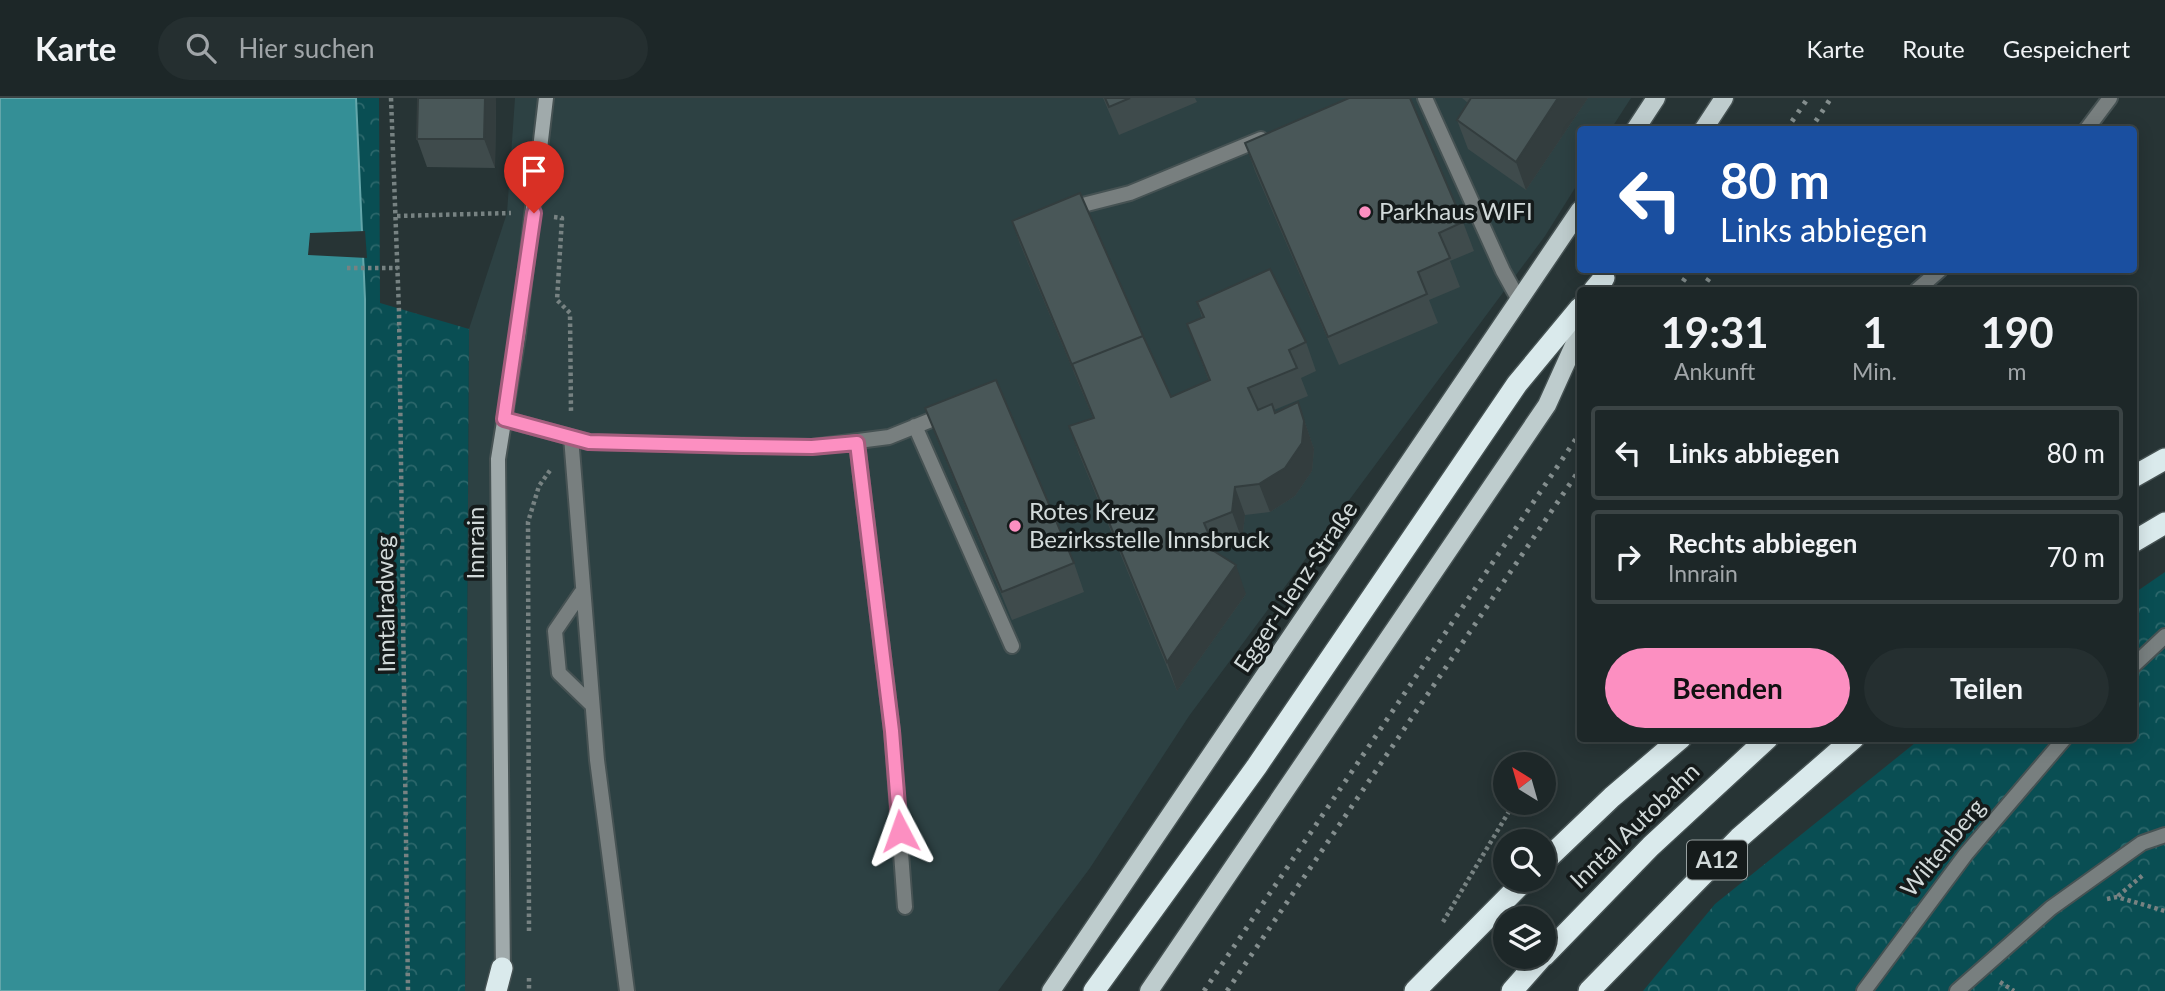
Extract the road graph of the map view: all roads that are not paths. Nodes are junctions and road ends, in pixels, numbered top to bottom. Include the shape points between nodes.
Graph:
1 (546, 98) edge
2 (1424, 98) edge
3 (1656, 98) edge
4 (1724, 98) edge
5 (2110, 98) edge
6 (1638, 126) edge
7 (1706, 126) edge
8 (2089, 126) edge
9 (1277, 133) edge
10 (1060, 210) edge
11 (1577, 214) edge
12 (1937, 273) edge
13 (1920, 287) edge
14 (1520, 300) junction
15 (1577, 312) edge
16 (1577, 339) edge
17 (962, 408) edge
18 (504, 419) junction
19 (915, 426) junction
20 (571, 437) junction
21 (857, 443) junction
22 (2165, 459) edge
23 (2137, 475) edge
24 (2165, 523) edge
25 (2137, 539) edge
26 (581, 593) junction
27 (2165, 636) edge
28 (1012, 646) dead end
29 (2137, 662) edge
30 (592, 705) junction
31 (1676, 742) edge
32 (1764, 742) edge
33 (1849, 742) edge
34 (2062, 742) edge
35 (2165, 835) edge
36 (1556, 851) edge
37 (1513, 892) edge
38 (905, 907) dead end
39 (1556, 944) edge
40 (502, 968) junction
41 (1532, 969) edge
42 (496, 991) edge
43 (504, 991) edge
44 (627, 991) edge
45 (1051, 991) edge
46 (1094, 991) edge
47 (1149, 991) edge
48 (1415, 991) edge
49 (1512, 991) edge
50 (1589, 991) edge
51 (1864, 991) edge
52 (1956, 991) edge

1 - 18 main road, Innrain via 529,255
2 - 14 street
3 - 6 main road
4 - 7 main road
5 - 8 street
9 - 10 street via 1129,193
11 - 14 main road, Egger-Lienz-Straße
12 - 13 street
14 - 45 main road, Egger-Lienz-Straße
15 - 46 highway via 1517,384 1256,766
16 - 47 main road via 1547,405
17 - 19 street
18 - 20 street
18 - 40 main road, Innrain via 498,459
19 - 21 street
19 - 28 street
20 - 21 street via 589,442 696,446
20 - 26 street
21 - 38 street via 892,731
22 - 23 highway
24 - 25 highway
26 - 30 street
26 - 30 street via 555,631 559,673
27 - 29 street
30 - 44 street
31 - 36 highway
32 - 39 highway, Inntal Autobahn / A12
33 - 50 highway, A12 via 1740,838
34 - 51 street, Wiltenberg via 1966,854
35 - 52 street via 2142,843 2051,908
37 - 48 highway
40 - 42 highway
40 - 43 main road, Innrain
41 - 49 highway, Inntal Autobahn / A12

